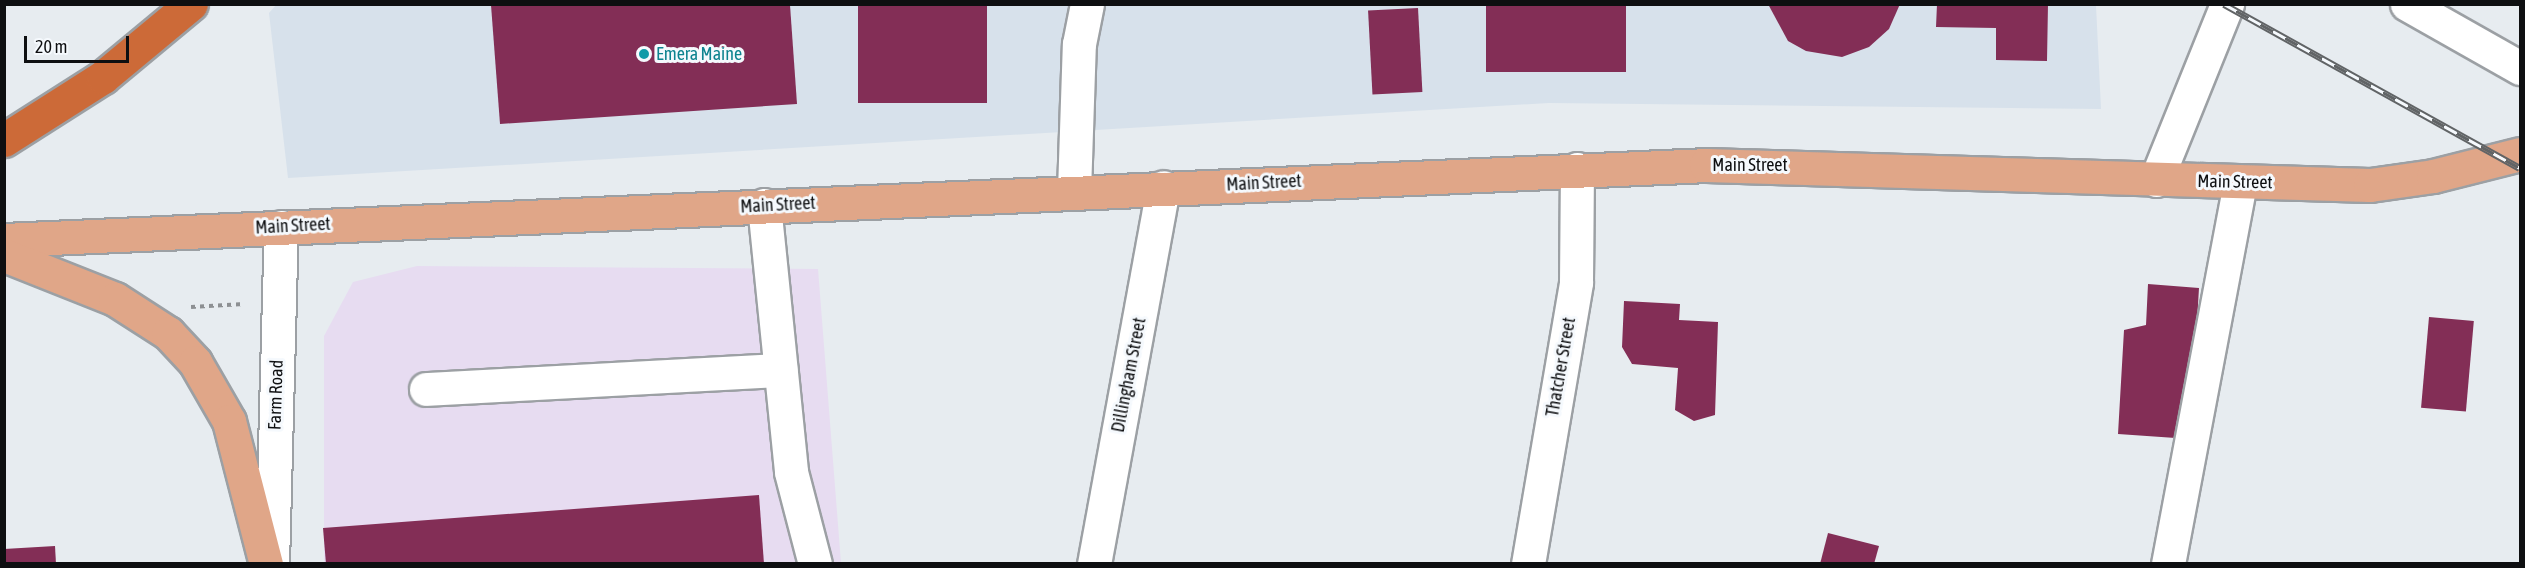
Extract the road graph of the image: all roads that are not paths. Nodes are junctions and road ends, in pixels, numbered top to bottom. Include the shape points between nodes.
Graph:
1 (191, 4) edge
2 (1087, 4) edge
3 (2227, 4) edge
4 (2407, 4) edge
5 (2520, 68) edge
6 (4, 140) edge
7 (2520, 154) edge
8 (1577, 169) junction
9 (2156, 180) junction
10 (2240, 182) junction
11 (1163, 187) junction
12 (1074, 191) junction
13 (764, 205) junction
14 (281, 227) junction
15 (4, 240) edge
16 (4, 255) edge
17 (780, 370) junction
18 (426, 389) dead end
19 (266, 564) edge
20 (272, 564) edge
21 (815, 564) edge
22 (1094, 564) edge
23 (1527, 564) edge
24 (2168, 564) edge

1 - 6 highway via 103,77
2 - 12 street via 1079,44
3 - 9 street
4 - 5 street
7 - 10 main road, Main Street via 2433,176 2370,185
8 - 9 main road, Main Street via 1869,166
8 - 11 main road, Main Street
8 - 23 street, Thatcher Street via 1576,282
9 - 10 main road, Main Street
10 - 24 street
11 - 12 main road, Main Street
11 - 22 street, Dillingham Street
12 - 13 main road, Main Street
13 - 14 main road, Main Street
13 - 17 street
14 - 15 main road, Main Street
14 - 20 street, Farm Road
16 - 19 main road via 115,299 168,333 195,362 229,421
17 - 18 street
17 - 21 street via 791,472

